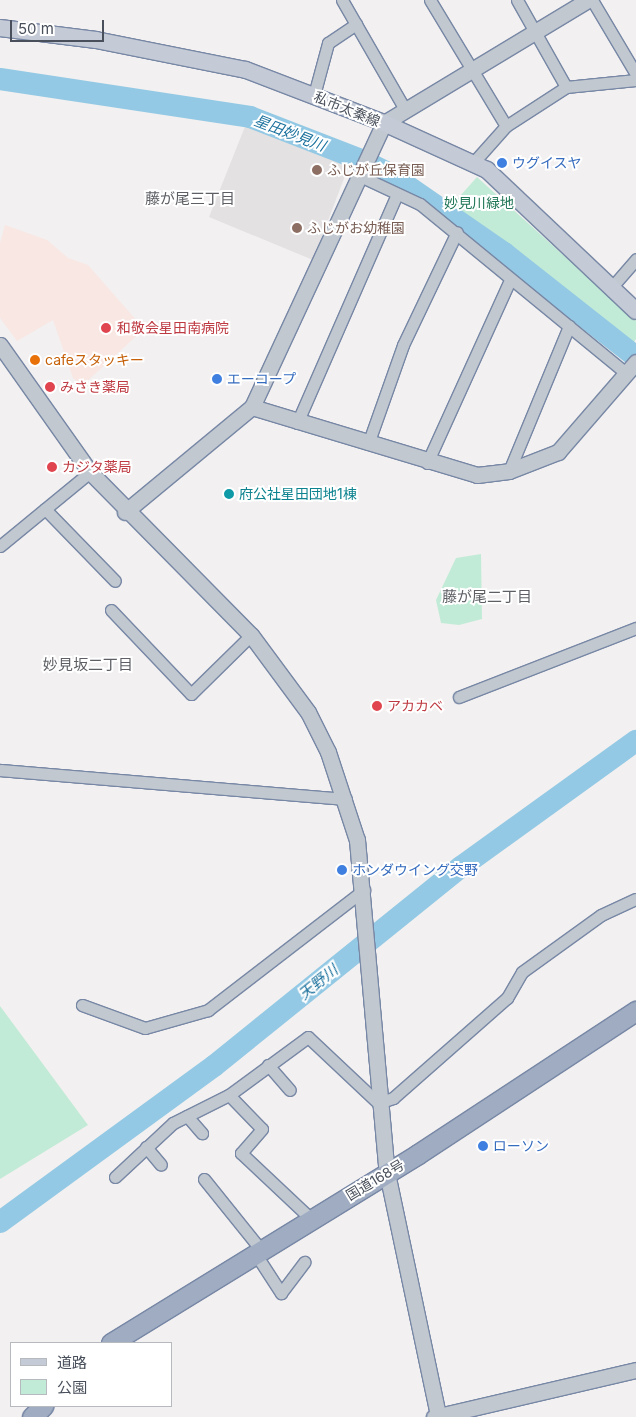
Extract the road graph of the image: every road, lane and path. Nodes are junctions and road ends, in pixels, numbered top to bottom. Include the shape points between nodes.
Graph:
1 (342, 0) edge
2 (430, 0) edge
3 (517, 0) edge
4 (588, 0) edge
5 (592, 0) edge
6 (356, 24) junction
7 (0, 28) edge
8 (534, 31) junction
9 (471, 69) junction
10 (636, 74) edge
11 (636, 80) edge
12 (566, 87) junction
13 (314, 95) junction
14 (404, 108) junction
15 (384, 123) junction
16 (506, 126) junction
17 (473, 163) junction
18 (360, 176) junction
19 (397, 194) junction
20 (457, 232) junction
21 (636, 260) edge
22 (510, 282) junction
23 (611, 288) junction
24 (636, 311) edge
25 (569, 326) junction
26 (0, 344) edge
27 (636, 362) edge
28 (627, 374) junction
29 (252, 407) junction
30 (297, 423) junction
31 (368, 444) junction
32 (427, 463) junction
33 (509, 471) junction
34 (90, 472) junction
35 (45, 509) junction
36 (126, 512) junction
37 (0, 546) edge
38 (115, 581) dead end
39 (111, 610) dead end
40 (636, 628) edge
41 (251, 635) junction
42 (459, 697) dead end
43 (0, 770) edge
44 (346, 799) junction
45 (365, 894) junction
46 (636, 899) edge
47 (82, 1005) dead end
48 (636, 1011) edge
49 (268, 1065) junction
50 (290, 1090) dead end
51 (229, 1095) junction
52 (378, 1103) junction
53 (187, 1116) junction
54 (202, 1133) dead end
55 (146, 1147) junction
56 (161, 1165) dead end
57 (387, 1173) junction
58 (114, 1177) dead end
59 (204, 1179) dead end
60 (311, 1219) junction
61 (258, 1251) junction
62 (304, 1262) dead end
63 (113, 1342) edge
64 (636, 1370) edge
65 (42, 1407) edge
66 (32, 1417) edge
67 (437, 1417) edge

1 - 6 street
2 - 9 street
3 - 8 street
4 - 8 street
5 - 10 street
6 - 13 street via 328,42
6 - 14 street
7 - 13 main road, 私市太秦線 via 96,40 246,70
8 - 9 street
8 - 12 street
9 - 14 street
9 - 16 street
11 - 12 street
12 - 16 street
13 - 15 main road, 私市太秦線
14 - 15 street
15 - 17 main road, 私市太秦線
15 - 18 street
16 - 17 street
17 - 23 main road, 私市太秦線 via 487,170
18 - 19 street
18 - 29 street
19 - 20 street
19 - 30 street
20 - 22 street
20 - 31 street via 403,345
21 - 23 street
22 - 25 street
22 - 32 street
23 - 24 main road, 私市太秦線
25 - 28 street
25 - 33 street
26 - 34 street
27 - 28 street
28 - 33 street via 558,452
29 - 30 street
29 - 36 street
30 - 31 street
31 - 32 street
32 - 33 street via 477,475
34 - 35 street
34 - 36 street
35 - 37 street
35 - 38 street
36 - 41 street
39 - 41 street via 191,694
40 - 42 street
41 - 44 street via 308,712
43 - 44 street
44 - 45 street
45 - 47 street via 208,1010 145,1028
45 - 52 street
46 - 52 street via 601,915 522,972 507,998 393,1098
48 - 57 highway, 国道168号
49 - 50 street
49 - 51 street
49 - 52 street via 308,1037
51 - 53 street
51 - 60 street via 262,1129 241,1153
52 - 57 street
53 - 54 street
53 - 55 street
55 - 56 street
55 - 58 street
57 - 60 highway, 国道168号
57 - 67 street
59 - 61 street
60 - 61 highway, 国道168号
61 - 62 street via 281,1293
61 - 63 highway, 国道168号
64 - 67 street
65 - 66 highway

